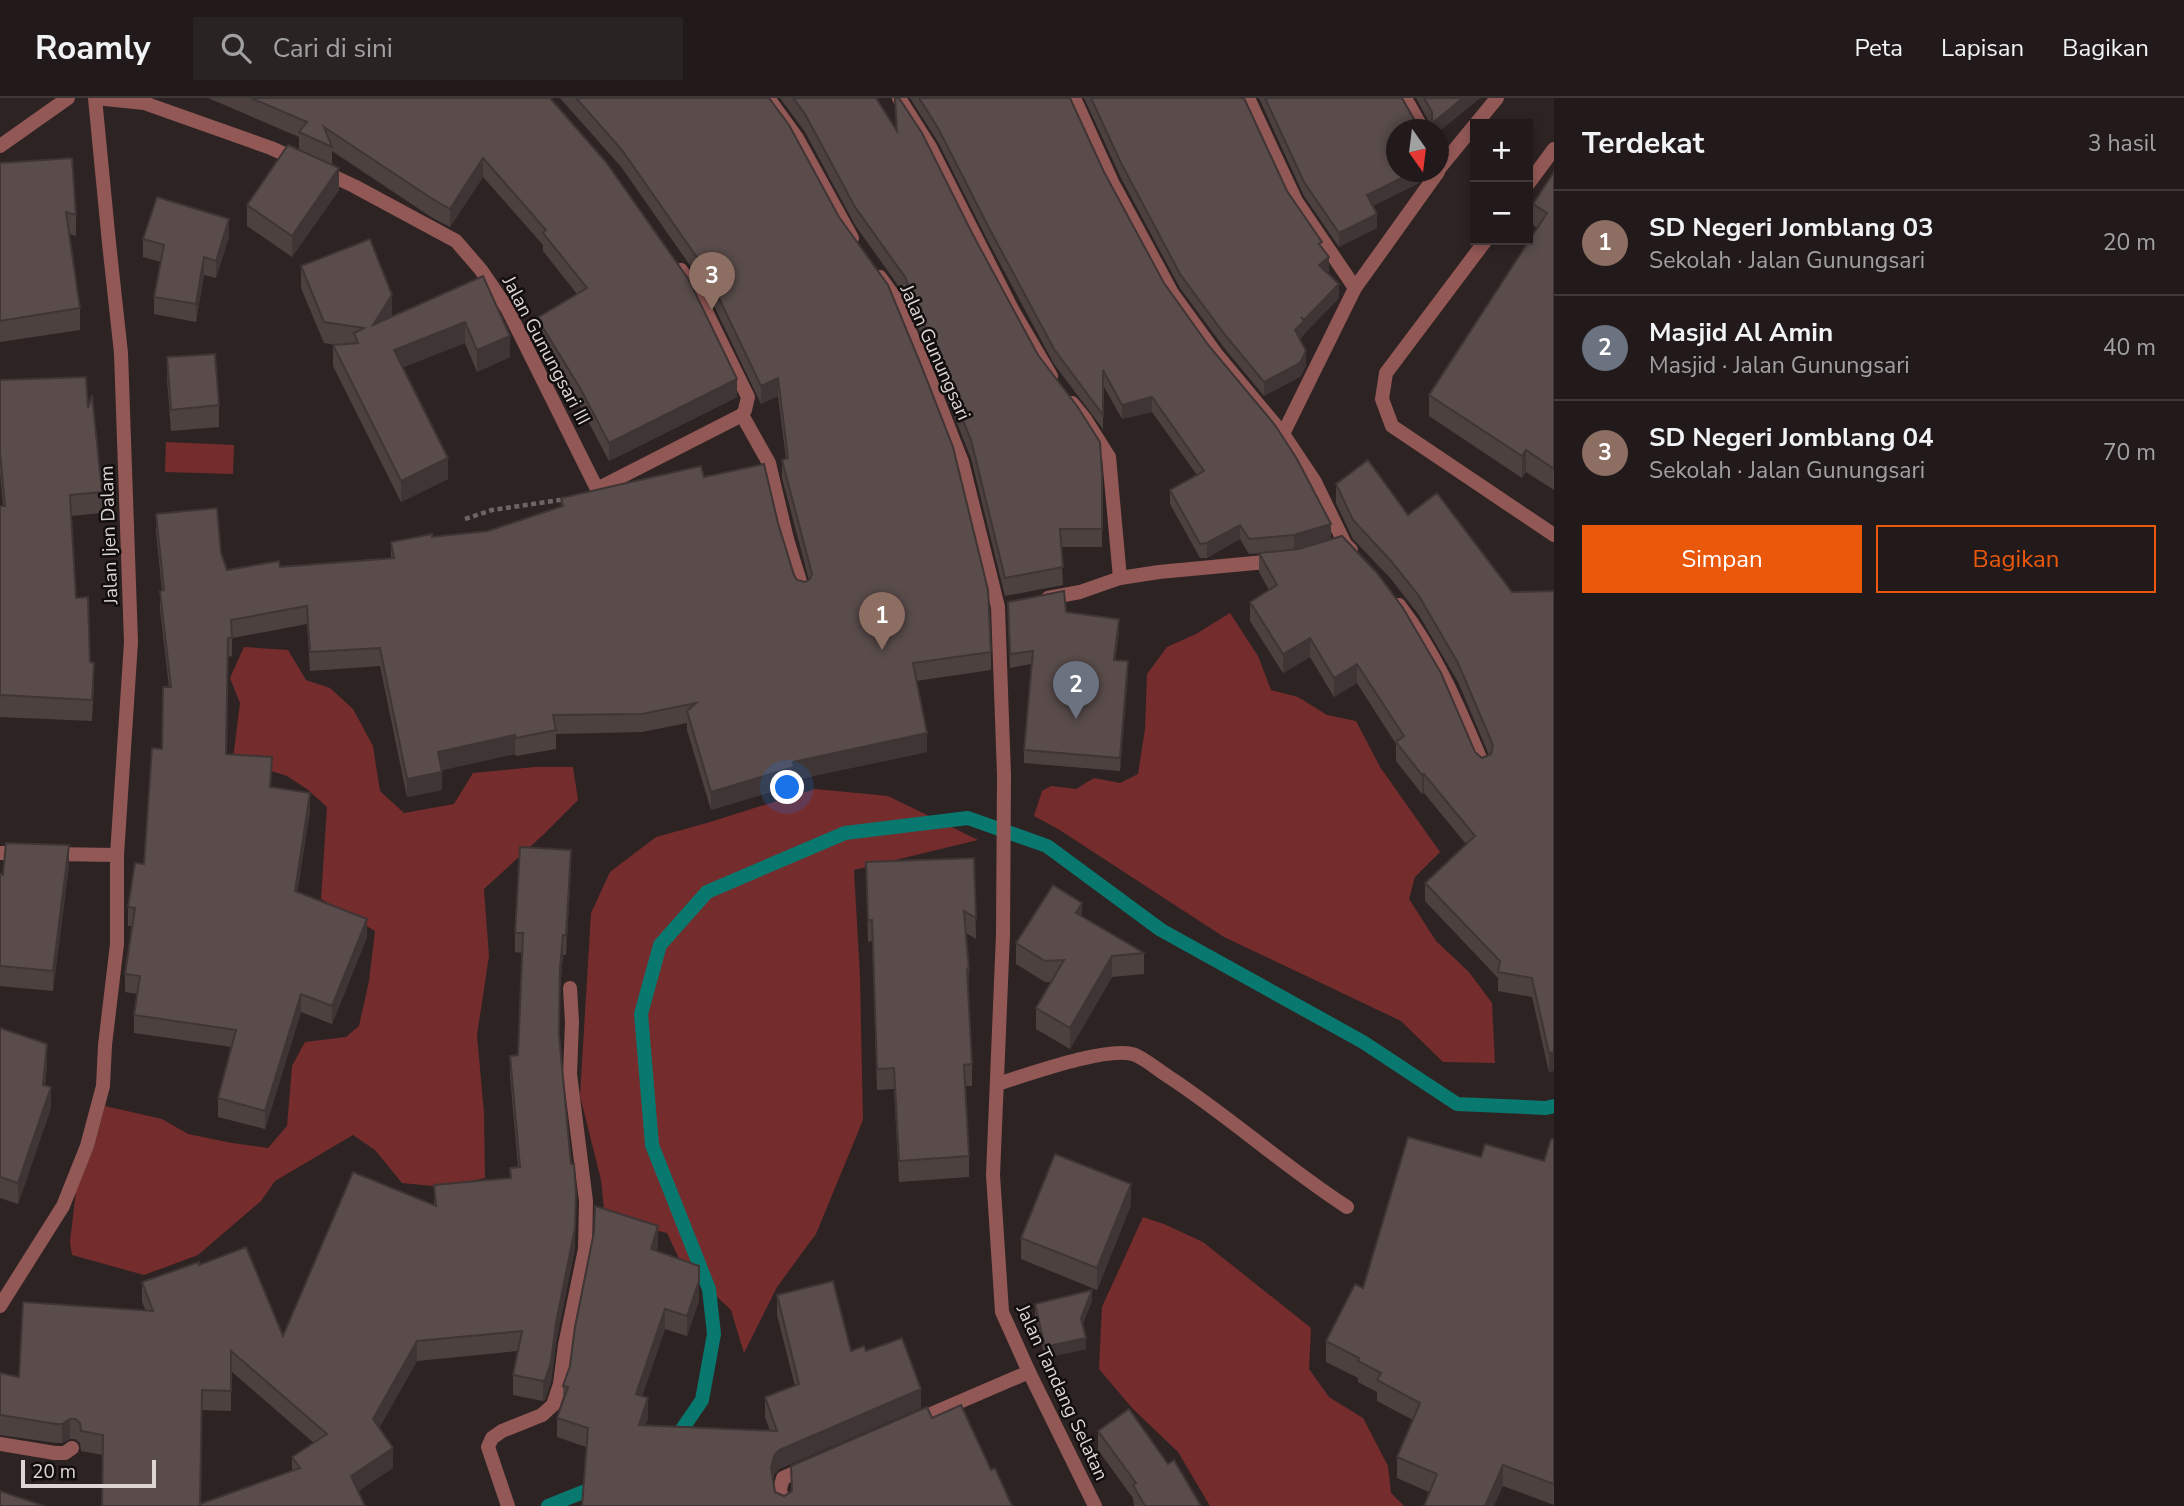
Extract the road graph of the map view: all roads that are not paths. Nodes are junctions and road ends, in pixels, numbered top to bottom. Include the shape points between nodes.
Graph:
1 (68, 98) edge
2 (96, 98) edge
3 (768, 98) edge
4 (899, 98) edge
5 (1074, 98) edge
6 (1248, 98) edge
7 (1405, 98) edge
8 (1497, 98) edge
9 (145, 100) edge
10 (1417, 119) edge
11 (0, 146) edge
12 (1554, 149) edge
13 (1449, 153) edge
14 (1427, 182) edge
15 (1529, 182) edge
16 (1482, 245) edge
17 (674, 261) edge
18 (1355, 288) junction
19 (742, 415) junction
20 (1283, 434) junction
21 (1554, 534) edge
22 (1296, 559) edge
23 (1361, 561) edge
24 (1120, 578) junction
25 (803, 591) edge
26 (1391, 595) edge
27 (1032, 601) edge
28 (1484, 767) edge
29 (1004, 775) joint
30 (0, 853) edge
31 (117, 855) junction
32 (570, 988) dead end
33 (997, 1084) junction
34 (1347, 1207) dead end
35 (0, 1306) edge
36 (1029, 1372) junction
37 (906, 1425) edge
38 (0, 1444) edge
39 (72, 1448) dead end
40 (820, 1462) edge
41 (508, 1506) edge
42 (783, 1506) edge
43 (1095, 1506) edge

1 - 11 street
2 - 9 street, Jalan Ijen Dalam
2 - 31 street, Jalan Ijen Dalam via 121,353 131,642
3 - 29 street, Jalan Gunungsari via 797,138 847,230 895,299 962,462 1004,606
4 - 24 street via 930,147 1046,369 1109,457
5 - 20 street via 1112,182 1172,293
6 - 18 street via 1296,201
7 - 10 street
8 - 13 street
9 - 19 street, Jalan Gunungsari III via 271,148 456,241 507,307 597,489
12 - 15 street
14 - 18 street
16 - 21 street via 1386,373 1382,399 1392,426
17 - 19 street via 697,293 748,397
18 - 20 street
19 - 25 street via 769,463
20 - 23 street via 1315,482 1339,546
22 - 24 street
24 - 27 street
26 - 28 street via 1450,687
29 - 33 street, Jalan Tandang Selatan
30 - 31 street
31 - 35 street, Jalan Ijen Dalam via 117,944 103,1086 87,1146 63,1206
32 - 41 street via 570,1074 586,1201 585,1249 553,1405 542,1415 502,1431 488,1447
33 - 34 street via 1108,1054 1133,1054
33 - 36 street, Jalan Tandang Selatan via 993,1175 1002,1312
36 - 37 street
36 - 43 street, Jalan Tandang Selatan
38 - 39 street via 55,1454
40 - 42 street via 783,1478

